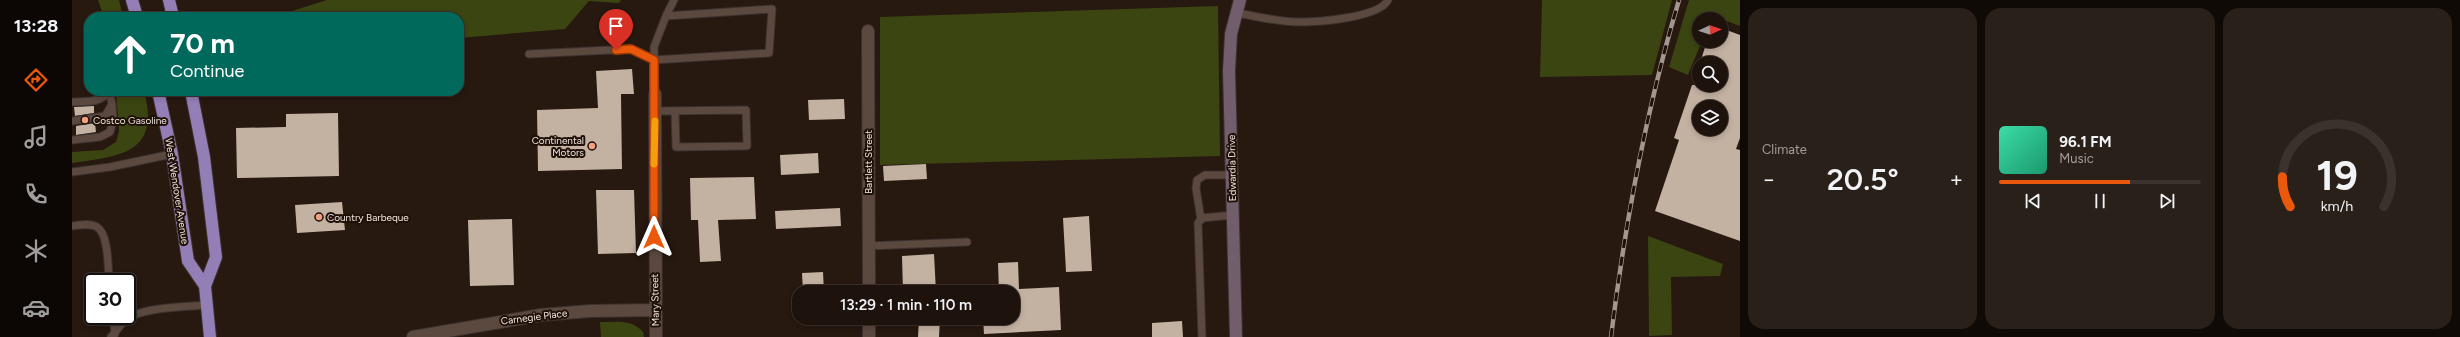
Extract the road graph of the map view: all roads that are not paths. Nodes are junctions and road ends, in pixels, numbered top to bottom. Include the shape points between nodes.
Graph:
1 (132, 0) edge
2 (169, 0) edge
3 (674, 0) edge
4 (773, 0) edge
5 (1240, 0) edge
6 (1388, 0) edge
7 (772, 8) junction
8 (136, 12) edge
9 (172, 12) edge
10 (1236, 13) junction
11 (666, 16) junction
12 (868, 31) dead end
13 (529, 54) dead end
14 (654, 60) junction
15 (655, 94) joint
16 (104, 96) edge
17 (110, 96) edge
18 (159, 96) edge
19 (193, 96) edge
20 (72, 102) edge
21 (112, 104) junction
22 (655, 111) junction
23 (675, 111) junction
24 (72, 121) edge
25 (72, 140) edge
26 (172, 154) junction
27 (72, 172) edge
28 (1232, 175) junction
29 (1233, 215) junction
30 (1201, 220) junction
31 (72, 226) edge
32 (967, 242) dead end
33 (868, 246) junction
34 (108, 273) edge
35 (869, 285) edge
36 (205, 286) junction
37 (207, 305) junction
38 (655, 310) junction
39 (869, 325) edge
40 (113, 335) edge
41 (210, 337) edge
42 (413, 337) edge
43 (656, 337) edge
44 (869, 337) edge
45 (1202, 337) edge
46 (1236, 337) edge

1 - 8 highway
2 - 9 highway
3 - 11 lane
4 - 7 lane
5 - 10 main road, Edwardia Drive
6 - 10 lane via 1386,5 1360,16 1297,22
7 - 11 lane
7 - 14 lane via 769,53
10 - 28 main road, Edwardia Drive via 1231,34 1229,71
11 - 14 lane via 654,47
12 - 33 street, Bartlett Street
13 - 14 lane via 631,49
14 - 15 lane
15 - 22 street, Mary Street
16 - 20 lane via 98,100
17 - 21 lane
18 - 26 highway, West Wendover Avenue
19 - 36 highway, West Wendover Avenue via 204,157 216,257
21 - 24 lane via 105,116
21 - 25 lane via 113,120 110,132 100,137
22 - 23 lane
22 - 38 street, Mary Street
23 - 23 lane via 676,147 747,146 746,110
26 - 27 lane
26 - 36 highway, West Wendover Avenue via 188,261
28 - 29 main road, Edwardia Drive
28 - 30 lane via 1205,175 1197,180
29 - 30 lane via 1211,216
29 - 46 main road, Edwardia Drive
30 - 45 lane via 1198,223
31 - 34 lane via 87,224 97,227 103,234
32 - 33 lane
33 - 35 street, Bartlett Street
36 - 37 highway, West Wendover Avenue
37 - 40 lane via 152,311 130,317
37 - 41 highway, West Wendover Avenue
38 - 42 street, Carnegie Place via 541,315
38 - 43 street, Mary Street
39 - 44 street

